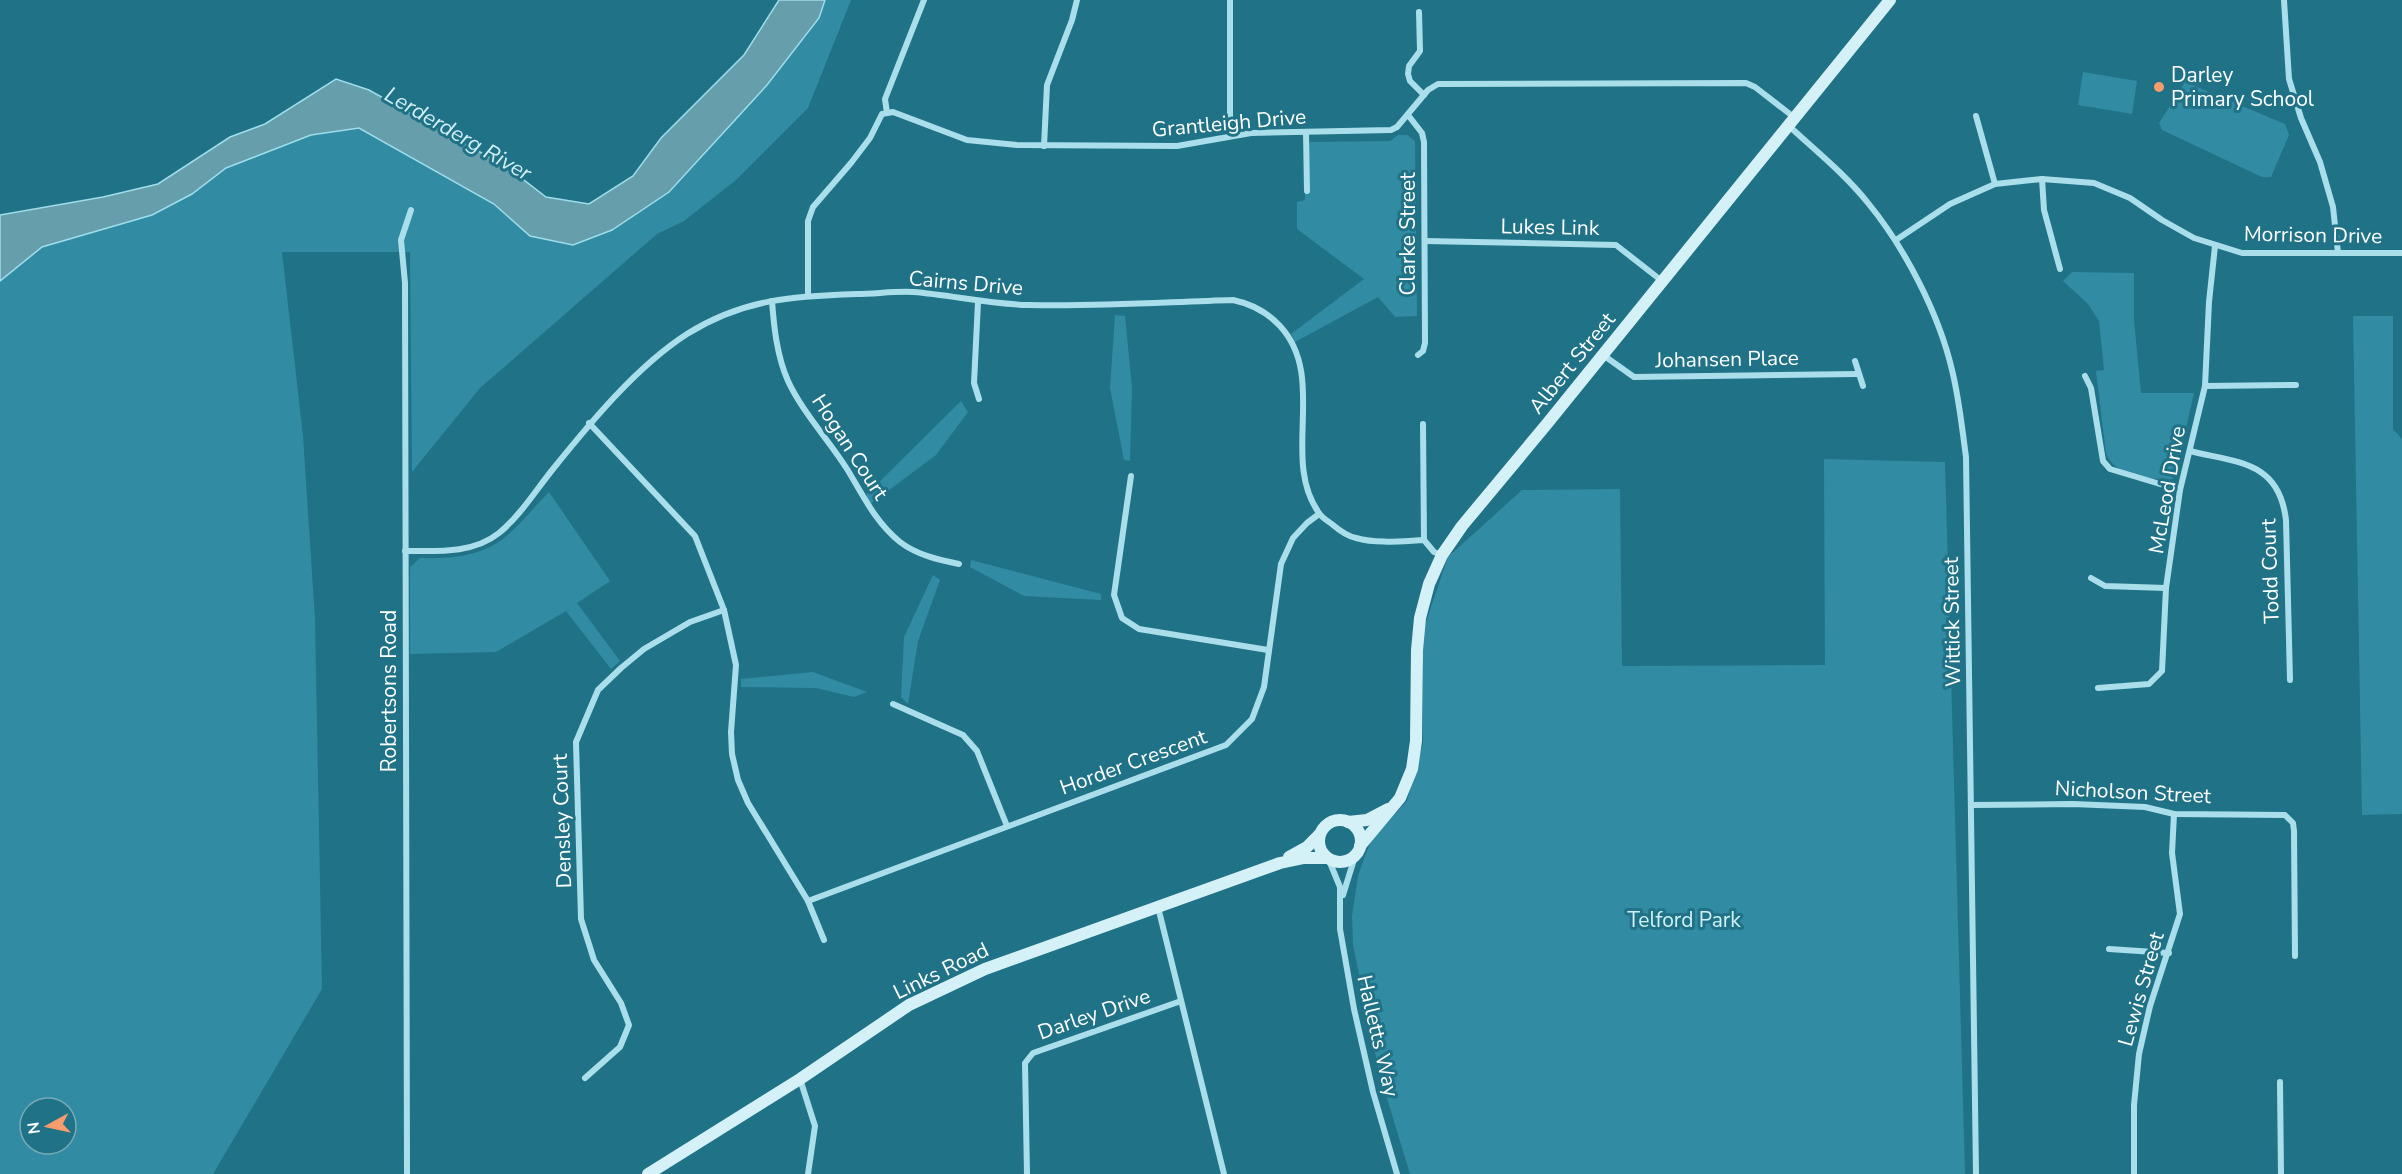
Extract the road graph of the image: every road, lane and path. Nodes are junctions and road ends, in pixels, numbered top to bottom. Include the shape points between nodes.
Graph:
1 (924, 0) edge
2 (1077, 0) edge
3 (1230, 0) edge
4 (1890, 0) edge
5 (2284, 0) edge
6 (1419, 12) dead end
7 (1424, 94) junction
8 (887, 113) junction
9 (1408, 115) junction
10 (1976, 116) dead end
11 (1792, 122) junction
12 (1306, 132) junction
13 (1230, 135) junction
14 (1044, 146) junction
15 (2042, 179) junction
16 (1995, 184) junction
17 (1307, 191) dead end
18 (411, 210) dead end
19 (1896, 240) junction
20 (1425, 241) junction
21 (2215, 246) junction
22 (2338, 253) junction
23 (2402, 253) edge
24 (2060, 269) dead end
25 (1663, 282) junction
26 (808, 296) junction
27 (772, 301) junction
28 (978, 302) junction
29 (1418, 355) dead end
30 (1603, 355) junction
31 (1855, 361) dead end
32 (1858, 374) junction
33 (2085, 376) dead end
34 (2296, 385) dead end
35 (1863, 386) dead end
36 (2205, 386) junction
37 (979, 399) dead end
38 (590, 423) junction
39 (1423, 424) dead end
40 (2190, 451) junction
41 (1131, 476) dead end
42 (2181, 490) junction
43 (1319, 514) junction
44 (1424, 540) junction
45 (405, 551) junction
46 (1442, 555) junction
47 (959, 564) dead end
48 (2091, 578) dead end
49 (2166, 588) junction
50 (724, 610) junction
51 (1268, 650) junction
52 (2290, 680) dead end
53 (2098, 688) dead end
54 (893, 704) dead end
55 (1400, 798) junction
56 (1972, 805) junction
57 (2174, 814) junction
58 (1348, 822) junction
59 (1007, 826) junction
60 (1319, 835) junction
61 (1358, 850) junction
62 (1327, 858) junction
63 (1280, 863) junction
64 (808, 901) junction
65 (1341, 902) junction
66 (1158, 906) junction
67 (824, 940) dead end
68 (2109, 949) dead end
69 (2169, 953) junction
70 (2295, 956) dead end
71 (1181, 1001) junction
72 (585, 1078) dead end
73 (800, 1079) junction
74 (2280, 1082) dead end
75 (407, 1174) edge
76 (648, 1174) edge
77 (808, 1174) edge
78 (1027, 1174) edge
79 (1224, 1174) edge
80 (1397, 1174) edge
81 (1976, 1174) edge
82 (2134, 1174) edge
83 (2281, 1174) edge

1 - 8 street via 885,99
2 - 14 street via 1047,85
3 - 13 street
4 - 11 street, Albert Street
5 - 22 street via 2289,79 2333,207
6 - 7 street via 1419,51 1408,74
7 - 9 street, Grantleigh Drive
7 - 11 street via 1438,84 1746,83
8 - 14 street, Grantleigh Drive via 968,140
8 - 26 street via 882,114 870,138 813,207 808,221
9 - 12 street, Grantleigh Drive via 1391,130
9 - 20 street, Clarke Street via 1424,137
10 - 16 street
11 - 19 street, Wittick Street via 1868,202
11 - 25 street, Albert Street
12 - 13 street, Grantleigh Drive
12 - 17 street
13 - 14 street, Grantleigh Drive via 1177,146
15 - 16 street, Morrison Drive
15 - 21 street, Morrison Drive via 2094,183 2130,198 2162,220
15 - 24 street via 2044,210
16 - 19 street, Morrison Drive via 1950,204
18 - 45 street, Robertsons Road via 401,240 405,283
19 - 56 street, Wittick Street via 1925,294 1952,370 1966,457
20 - 25 street, Lukes Link via 1616,245
20 - 29 street, Clarke Street via 1425,343
21 - 22 street, Morrison Drive via 2242,253
21 - 36 street, McLeod Drive
22 - 23 street, Morrison Drive
25 - 30 street, Albert Street
26 - 27 street, Cairns Drive
26 - 28 street, Cairns Drive via 912,292
27 - 38 street, Cairns Drive via 737,309 686,335
27 - 47 street, Hogan Court via 777,341 788,380 878,520 915,551
28 - 37 street via 974,383
28 - 43 street, Cairns Drive via 1029,305 1233,300 1260,309 1289,335 1298,353 1302,370 1305,474
30 - 32 street, Johansen Place via 1634,377
30 - 46 street, Albert Street
31 - 32 street
32 - 35 street
33 - 42 street via 2091,388 2103,461 2110,469
34 - 36 street
36 - 40 street, McLeod Drive
38 - 45 street, Cairns Drive via 498,534 470,547 443,552
38 - 50 street via 695,536
39 - 44 street
40 - 42 street, McLeod Drive
40 - 52 street, Todd Court via 2257,468 2284,499
41 - 51 street via 1114,595 1122,618 1139,629
42 - 49 street, McLeod Drive
43 - 44 street via 1355,538
43 - 51 street, Horder Crescent via 1293,538 1281,564
44 - 46 street
45 - 75 street, Robertsons Road
46 - 55 street, Albert Street via 1420,618 1416,741 1412,769
48 - 49 street via 2106,586
49 - 53 street, McLeod Drive via 2162,671 2149,684
50 - 64 street via 736,665 731,732 738,780
50 - 72 street, Densley Court via 690,622 644,649 621,668 598,690 576,742 581,919 594,960 629,1025 620,1047
51 - 59 street, Horder Crescent via 1264,687 1252,719 1226,745
54 - 59 street via 963,735 977,751
55 - 58 street via 1367,820
55 - 61 street, Albert Street
56 - 57 street, Nicholson Street via 2145,807
56 - 81 street, Wittick Street
57 - 69 street, Lewis Street via 2172,853 2180,914
57 - 70 street, Nicholson Street via 2277,813 2290,819 2294,831
58 - 60 street via 1333,821
58 - 61 street via 1359,832
59 - 64 street, Horder Crescent
60 - 62 street via 1320,849
60 - 63 street, Links Road
61 - 62 street via 1344,861
61 - 65 street, Halletts Way
62 - 63 street, Links Road
62 - 65 street, Halletts Way via 1336,875
63 - 66 street, Links Road
64 - 67 street
65 - 80 street, Halletts Way via 1340,929 1354,1009 1372,1092
66 - 71 street, Darley Drive
66 - 73 street, Links Road via 985,969 909,1005
68 - 69 street
69 - 82 street, Lewis Street via 2150,1006 2139,1054
71 - 78 street, Darley Drive via 1033,1053 1025,1063
71 - 79 street, Darley Drive
73 - 76 street, Links Road
73 - 77 street via 815,1126
74 - 83 street

